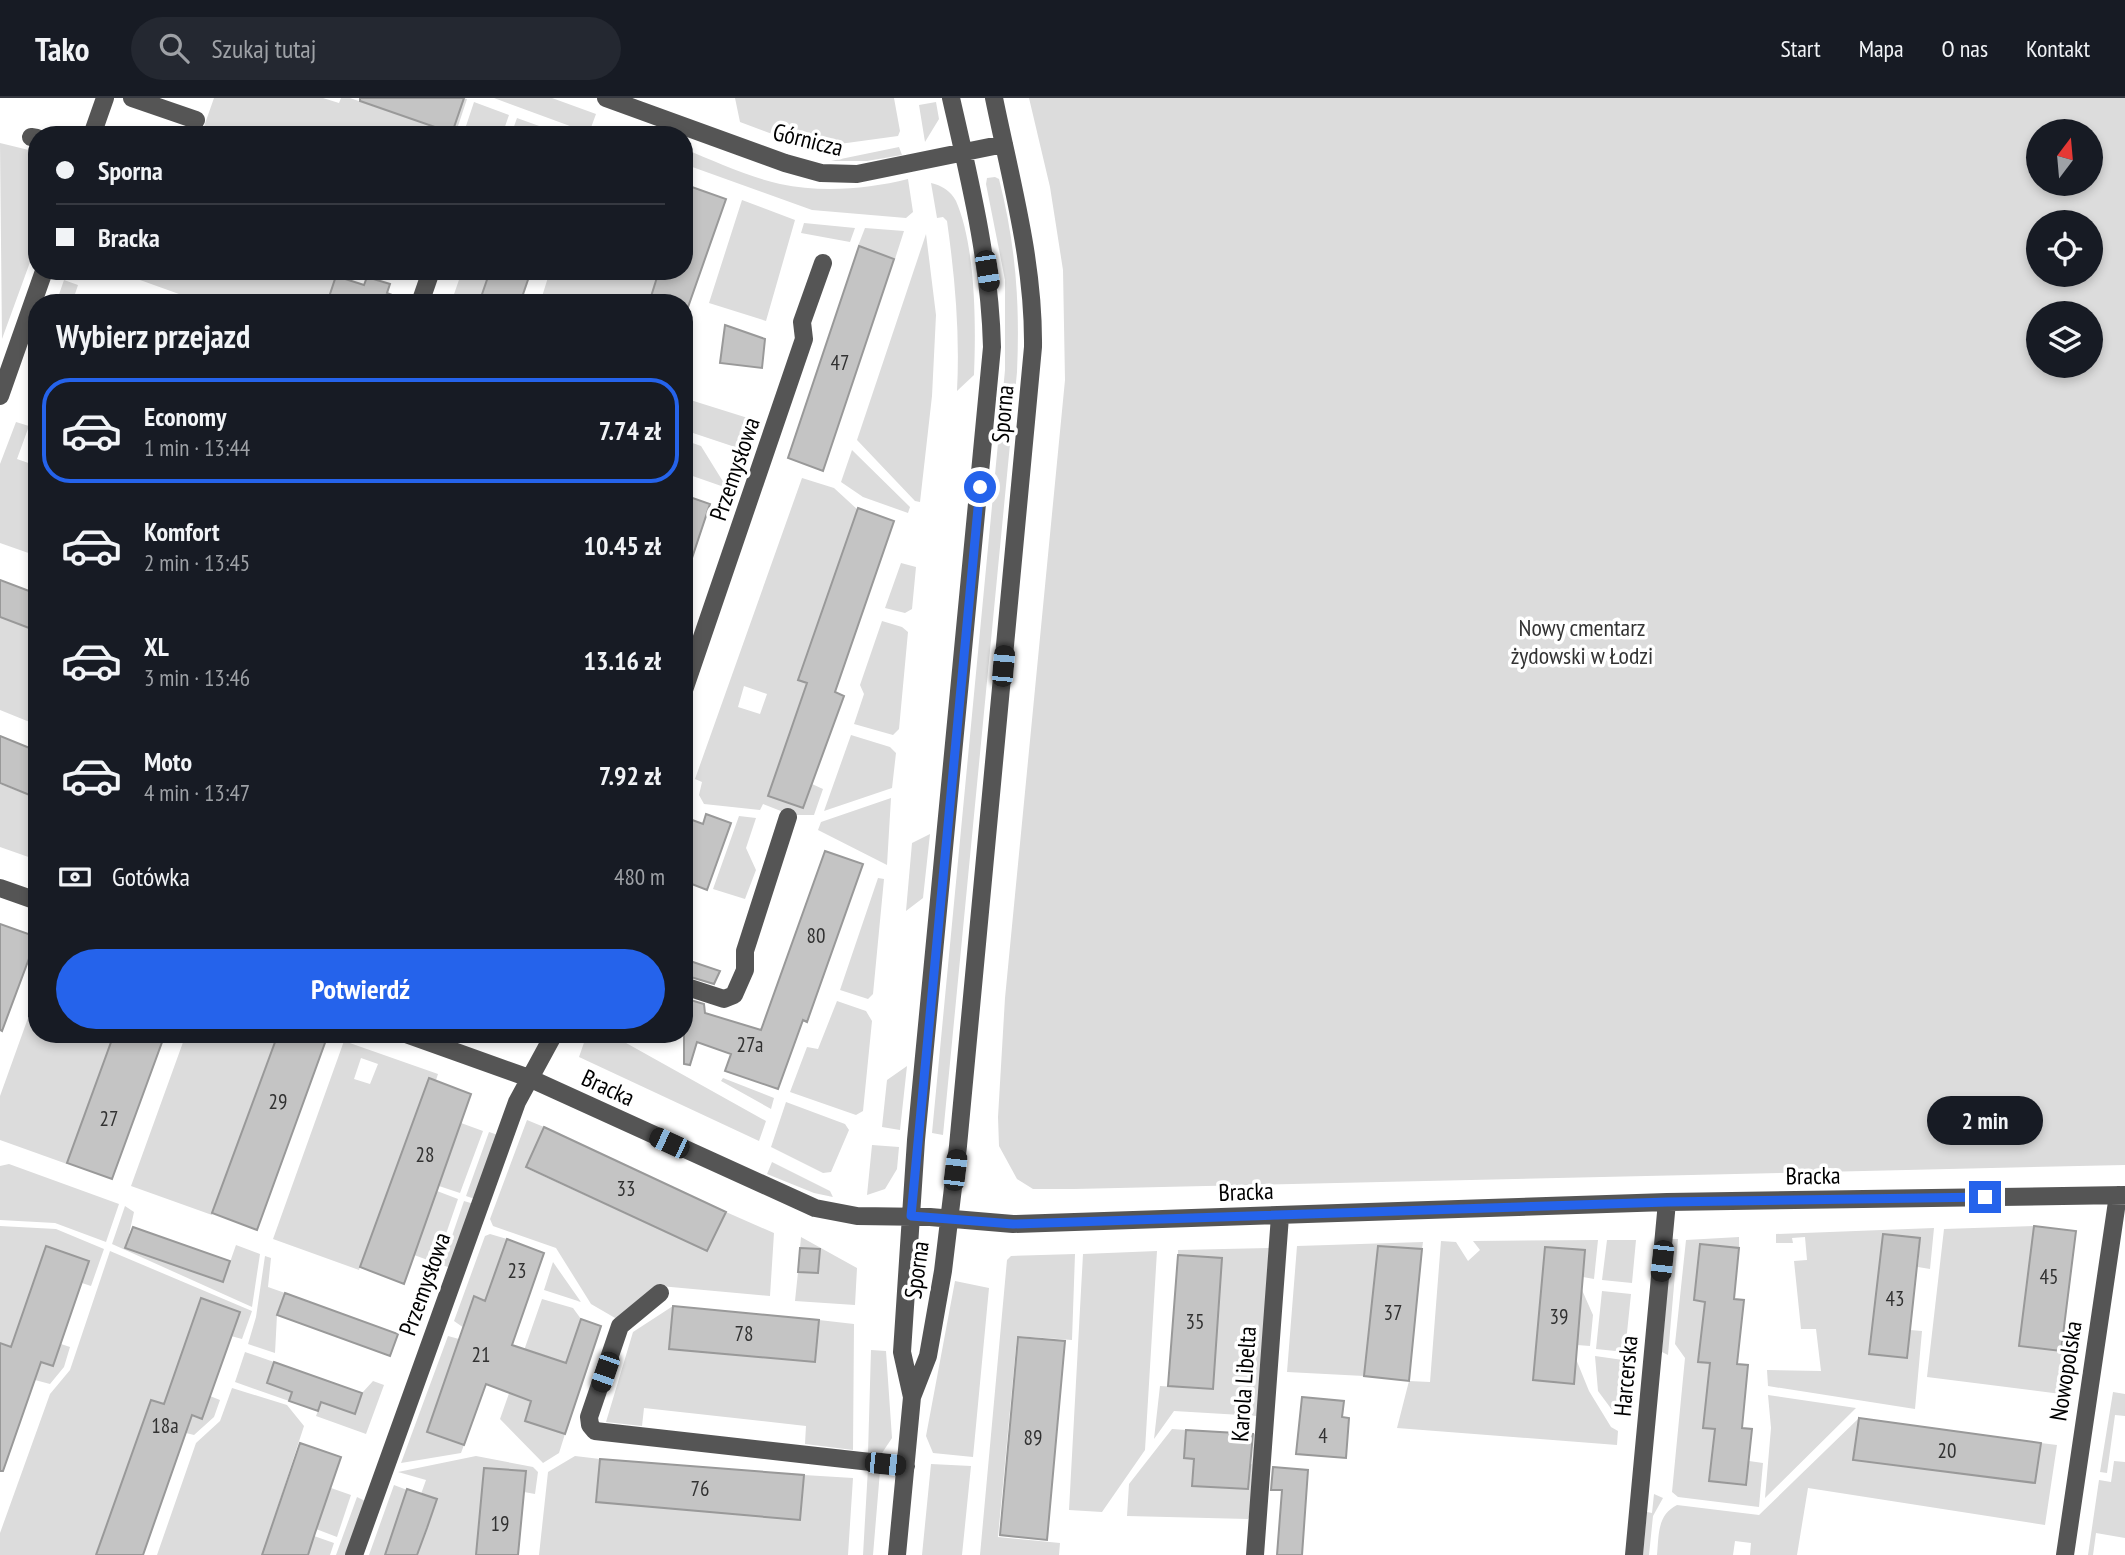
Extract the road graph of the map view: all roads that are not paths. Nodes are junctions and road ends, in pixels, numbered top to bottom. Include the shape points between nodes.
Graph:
1 (105, 98) edge
2 (132, 98) edge
3 (606, 98) edge
4 (951, 98) edge
5 (994, 98) edge
6 (196, 120) dead end
7 (95, 126) edge
8 (683, 126) edge
9 (693, 130) edge
10 (1004, 144) junction
11 (964, 154) junction
12 (822, 263) dead end
13 (28, 316) edge
14 (0, 396) edge
15 (693, 664) edge
16 (788, 817) dead end
17 (0, 888) edge
18 (28, 898) edge
19 (693, 989) edge
20 (431, 1043) edge
21 (549, 1043) edge
22 (529, 1079) junction
23 (2121, 1195) edge
24 (1667, 1202) junction
25 (911, 1216) junction
26 (1280, 1216) junction
27 (949, 1219) junction
28 (660, 1293) dead end
29 (912, 1398) junction
30 (906, 1466) junction
31 (354, 1555) edge
32 (897, 1555) edge
33 (1255, 1555) edge
34 (1634, 1555) edge
35 (2065, 1555) edge

1 - 7 street
2 - 6 street
3 - 8 street, Górnicza
4 - 11 street, Sporna
5 - 10 street, Sporna
9 - 11 street, Górnicza via 821,173 856,174
10 - 11 street, Górnicza
10 - 27 street, Sporna via 1026,249 1033,347
11 - 25 street, Sporna via 988,277 992,347
12 - 15 street, Przemysłowa via 802,322 804,339
13 - 14 street
16 - 19 street via 734,995 724,999
17 - 18 street
20 - 22 street, Bracka
21 - 22 street, Przemysłowa
22 - 25 street, Bracka via 815,1208 857,1216
22 - 31 street, Przemysłowa
23 - 24 street, Bracka
23 - 35 street, Nowopolska
24 - 26 street, Bracka
24 - 34 street, Harcerska
25 - 27 street, Bracka
25 - 29 street, Sporna via 902,1352
26 - 27 street, Bracka via 1013,1224
26 - 33 street, Karola Libelta
27 - 29 street, Sporna via 928,1356
28 - 30 street via 620,1326 589,1417 595,1431
29 - 30 street, Sporna
30 - 32 street, Sporna

